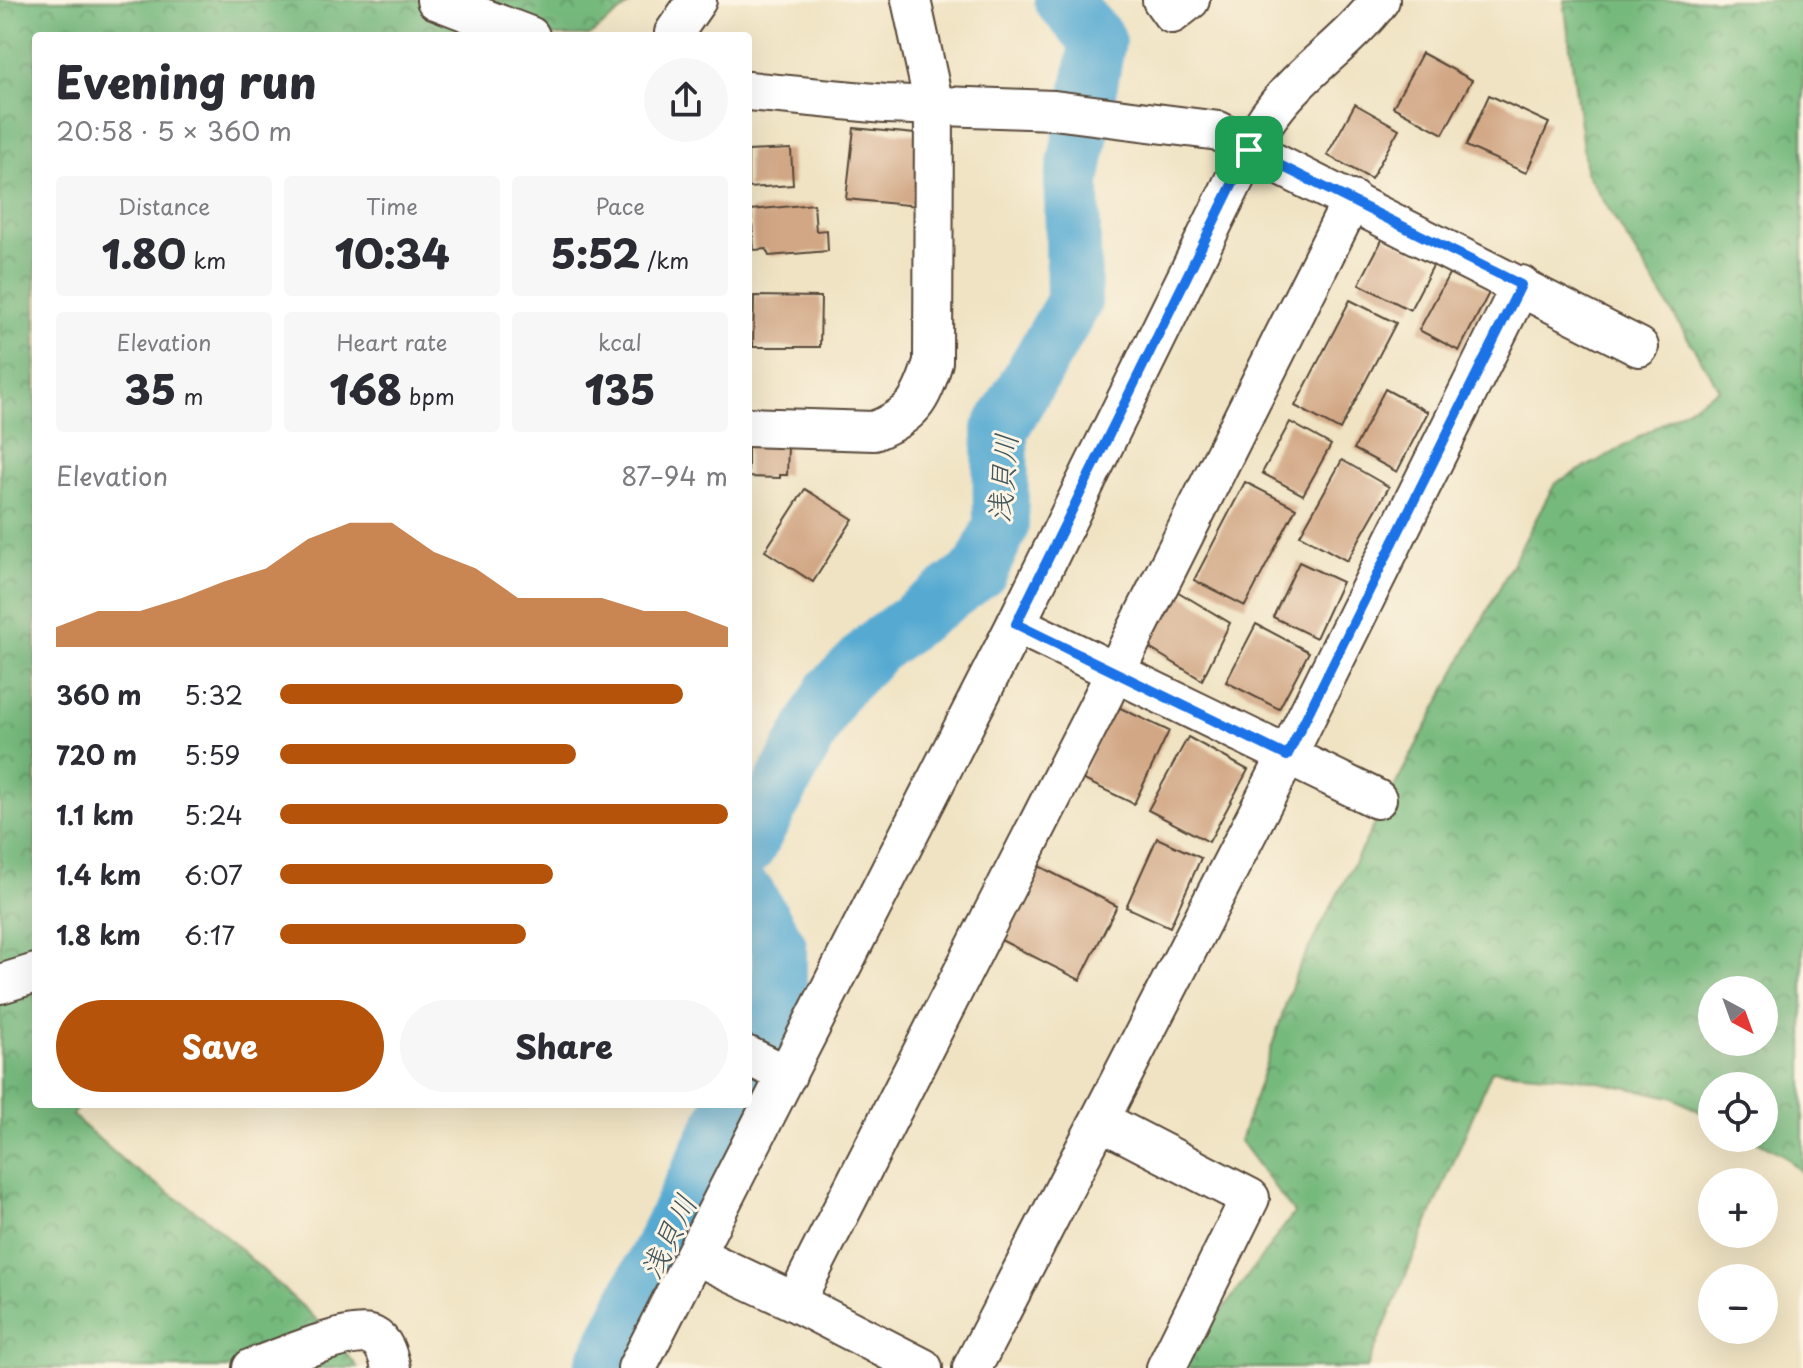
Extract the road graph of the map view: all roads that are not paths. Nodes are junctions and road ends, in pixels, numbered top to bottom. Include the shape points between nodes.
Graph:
1 (697, 0) edge
2 (911, 0) edge
3 (1162, 0) edge
4 (1190, 0) edge
5 (1380, 0) edge
6 (457, 4) edge
7 (521, 32) edge
8 (675, 32) edge
9 (752, 91) edge
10 (934, 105) junction
11 (1249, 150) junction
12 (1352, 200) junction
13 (1521, 285) junction
14 (1639, 347) dead end
15 (752, 417) edge
16 (1016, 624) junction
17 (1115, 673) junction
18 (1287, 756) junction
19 (1377, 799) dead end
20 (32, 974) edge
21 (0, 984) edge
22 (767, 1065) edge
23 (752, 1105) edge
24 (751, 1108) edge
25 (1101, 1121) junction
26 (695, 1255) junction
27 (795, 1302) junction
28 (299, 1360) edge
29 (252, 1368) edge
30 (391, 1368) edge
31 (637, 1368) edge
32 (923, 1368) edge
33 (972, 1368) edge
34 (1166, 1368) edge

1 - 8 street
2 - 10 street
3 - 4 street via 1172,14
5 - 11 street via 1271,112
6 - 7 street
9 - 10 street
10 - 11 street via 1054,110 1219,131
10 - 15 street via 933,362 924,392 913,409 874,431
11 - 12 street
11 - 16 street
12 - 13 street
12 - 17 street
13 - 14 street
13 - 18 street
16 - 17 street
16 - 22 street
17 - 18 street
17 - 27 street
18 - 19 street
18 - 25 street
20 - 21 street
22 - 23 street
24 - 26 street
25 - 33 street
25 - 34 street via 1250,1198
26 - 27 street
26 - 31 street
27 - 32 street
28 - 29 street
28 - 30 street via 353,1333 372,1336 386,1349

